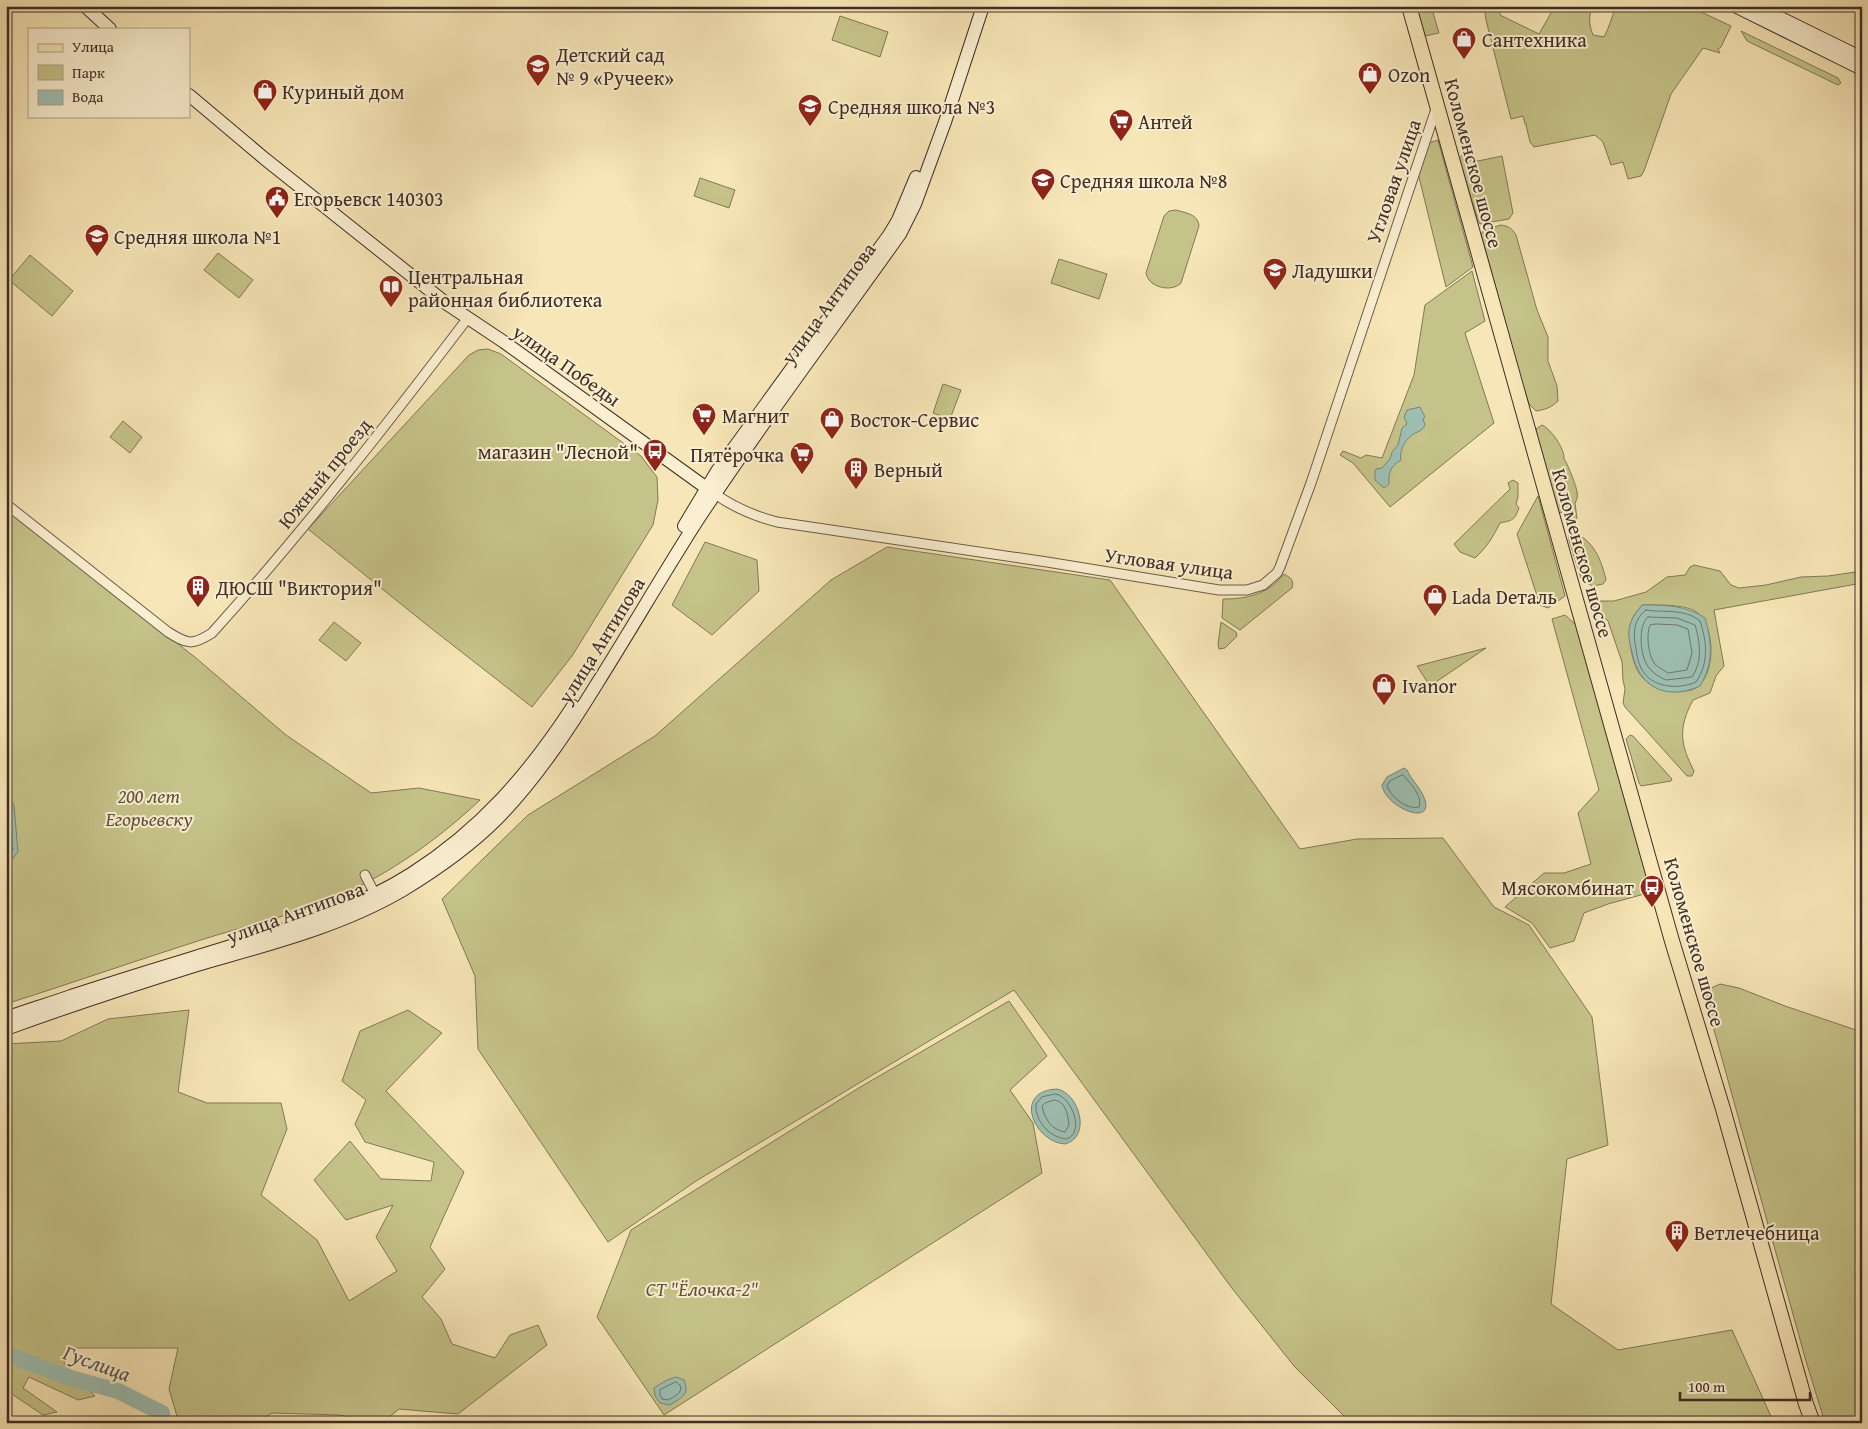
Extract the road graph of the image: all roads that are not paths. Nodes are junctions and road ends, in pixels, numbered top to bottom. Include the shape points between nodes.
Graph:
1 (85, 6) edge
2 (974, 6) edge
3 (983, 6) edge
4 (1409, 6) edge
5 (1735, 6) edge
6 (1756, 6) edge
7 (109, 28) edge
8 (1862, 58) edge
9 (1862, 69) edge
10 (190, 96) edge
11 (1438, 103) junction
12 (468, 319) junction
13 (711, 491) junction
14 (6, 504) edge
15 (365, 875) dead end
16 (375, 894) junction
17 (6, 1018) edge
18 (6, 1029) edge
19 (1813, 1423) edge

1 - 7 main road
2 - 13 main road, улица Антипова via 933,132 898,220 717,471
3 - 13 main road, улица Антипова via 942,131 906,225 752,440
4 - 11 main road, Коломенское шоссе
5 - 9 main road
6 - 8 main road
10 - 12 main road, улица Победы
11 - 13 street, Угловая улица via 1284,558 1277,574 1263,585 1247,590 1219,590 786,524 753,516
11 - 19 main road, Коломенское шоссе via 1674,949
12 - 13 main road, улица Победы
12 - 14 street, Южный проезд via 317,511 212,633 199,642 182,641 168,632
13 - 16 main road, улица Антипова via 593,675 522,777 496,806 448,848
13 - 18 main road, улица Антипова via 584,704 545,761 499,816 449,859 402,890 332,923 136,984
15 - 16 street
16 - 17 main road, улица Антипова via 290,928

